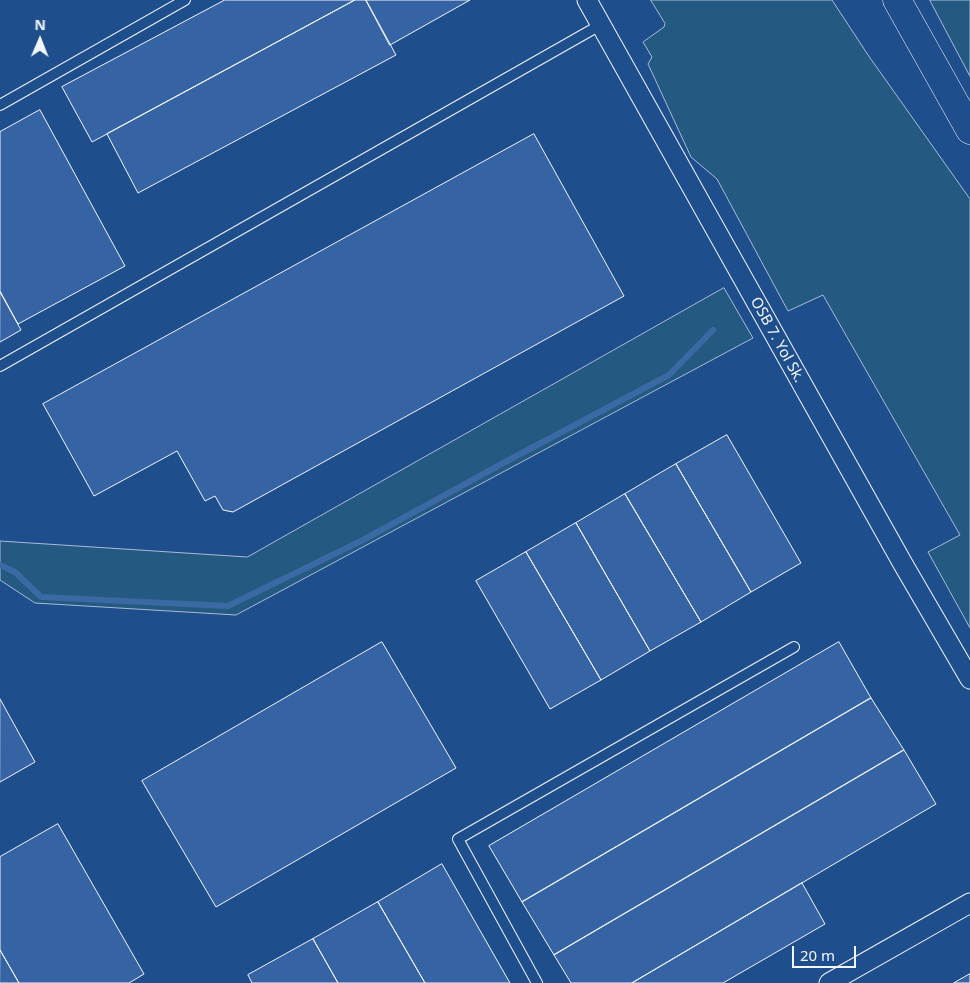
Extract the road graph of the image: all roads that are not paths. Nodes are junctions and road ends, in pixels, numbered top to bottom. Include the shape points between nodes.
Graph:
1 (185, 0) edge
2 (587, 0) edge
3 (897, 0) edge
4 (602, 24) junction
5 (0, 105) edge
6 (970, 130) edge
7 (0, 366) edge
8 (794, 647) dead end
9 (970, 679) edge
10 (970, 903) edge
11 (537, 983) edge
12 (829, 983) edge

1 - 5 lane
2 - 4 street, OSB 7. Yol Sk.
3 - 6 main road
4 - 7 lane
4 - 9 street, OSB 7. Yol Sk.
8 - 11 lane via 458,839
10 - 12 street

